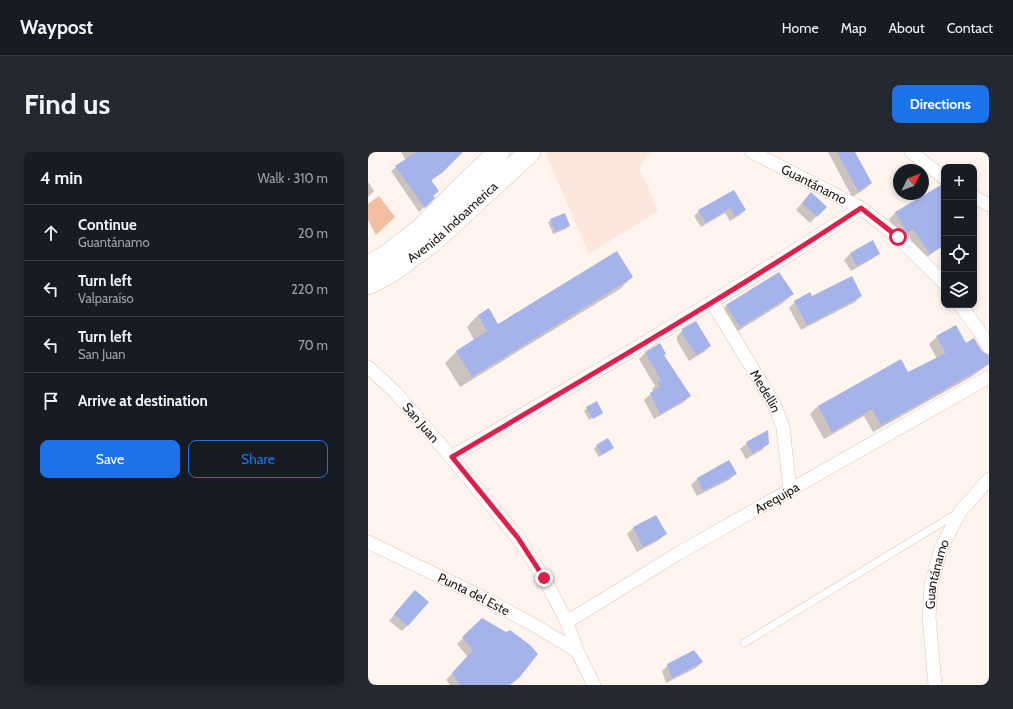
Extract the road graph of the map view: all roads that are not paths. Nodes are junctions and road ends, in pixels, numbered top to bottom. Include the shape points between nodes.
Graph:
1 (499, 152) edge
2 (530, 152) edge
3 (752, 152) edge
4 (911, 152) edge
5 (941, 176) edge
6 (977, 199) edge
7 (989, 205) edge
8 (861, 208) junction
9 (368, 266) edge
10 (941, 281) edge
11 (368, 284) edge
12 (712, 302) junction
13 (962, 308) edge
14 (989, 347) edge
15 (368, 367) edge
16 (989, 377) edge
17 (452, 457) junction
18 (989, 479) edge
19 (790, 490) junction
20 (960, 512) junction
21 (368, 542) edge
22 (567, 622) junction
23 (744, 643) dead end
24 (577, 651) junction
25 (594, 685) edge
26 (935, 685) edge

1 - 9 main road, Avenida Indoamerica via 421,229 385,257
2 - 11 main road, Avenida Indoamerica via 432,242 391,272
3 - 8 street, Guantánamo
4 - 5 street
6 - 7 street
8 - 10 street, Guantánamo via 898,237
8 - 12 street
12 - 17 street
12 - 19 street, Medellin via 774,404 783,427
13 - 14 street
15 - 17 street, San Juan via 396,393
16 - 19 street, Arequipa
17 - 22 street, San Juan via 518,538 544,578
18 - 20 street, Guantánamo
19 - 22 street, Arequipa via 679,553
20 - 23 lane
20 - 26 street, Guantánamo via 941,548 931,586 929,617
21 - 24 street, Punta del Este via 476,594
22 - 24 street, San Juan
24 - 25 street, San Juan

